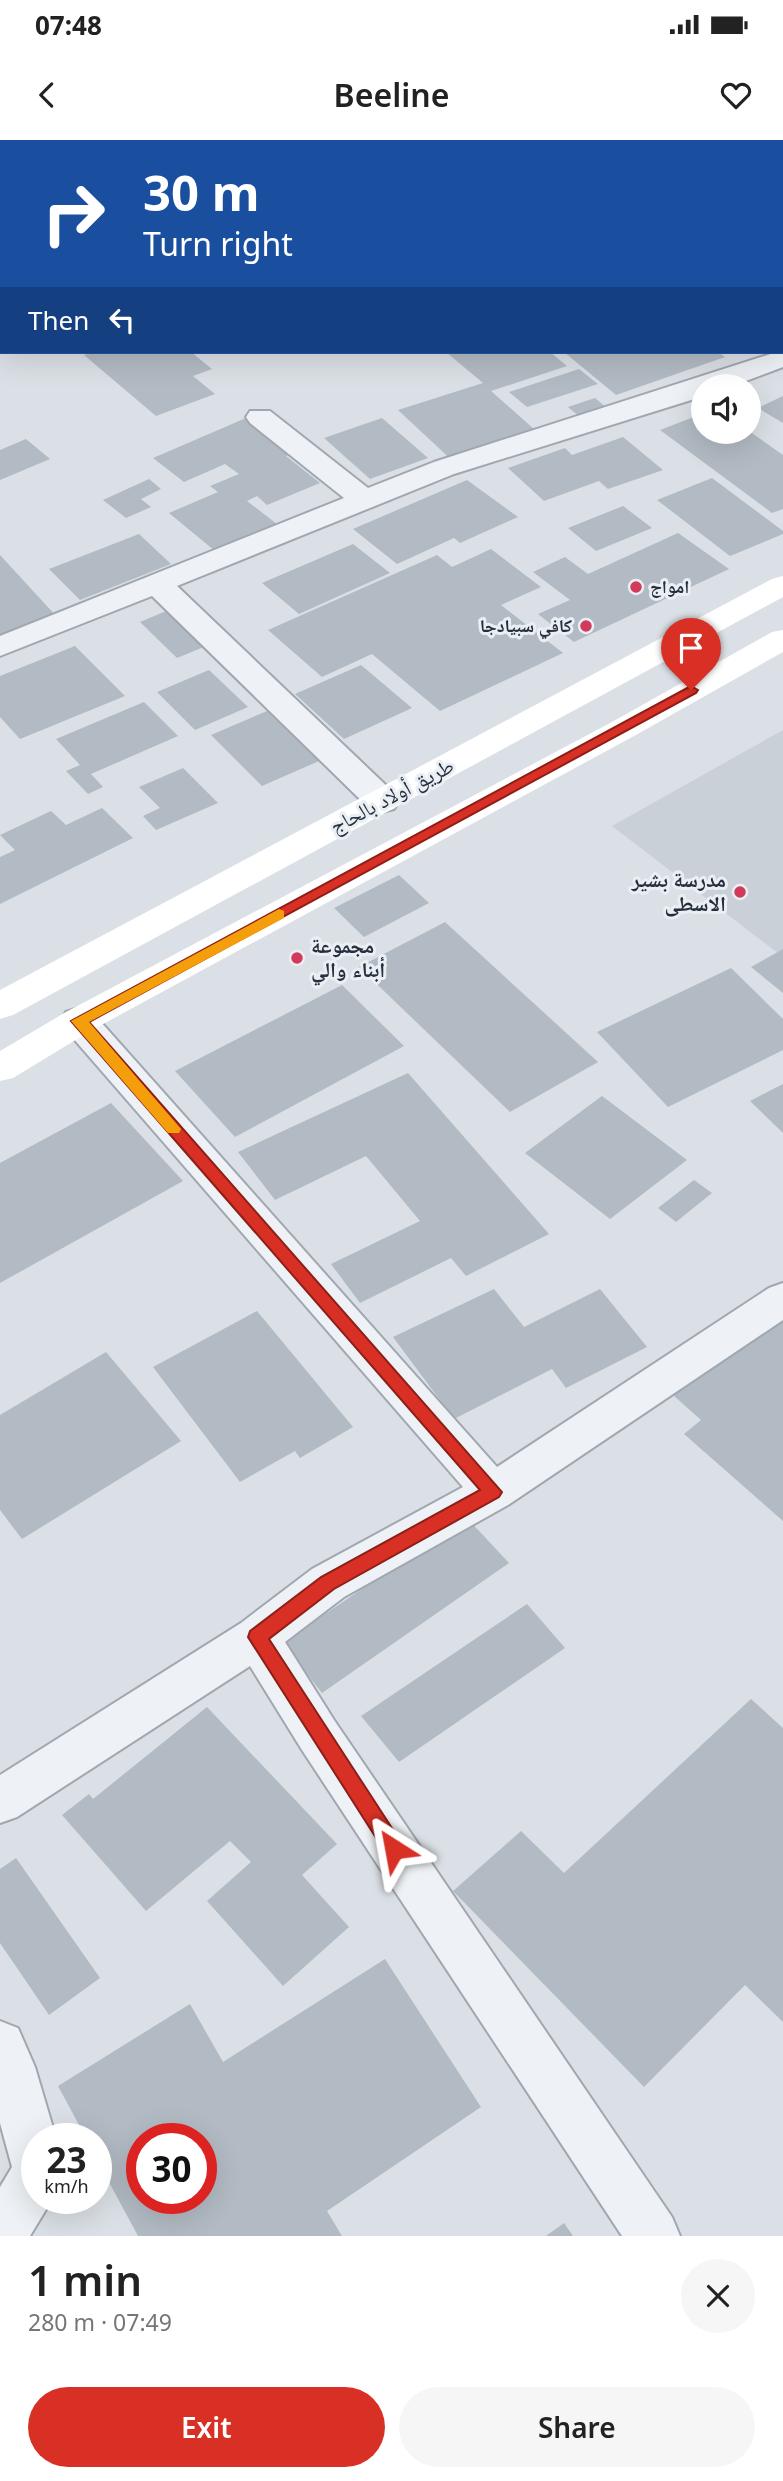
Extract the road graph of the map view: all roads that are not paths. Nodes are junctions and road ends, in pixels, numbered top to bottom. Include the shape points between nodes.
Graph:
1 (783, 358) edge
2 (260, 417) dead end
3 (365, 500) junction
4 (157, 584) junction
5 (783, 585) edge
6 (783, 639) edge
7 (0, 646) edge
8 (382, 802) junction
9 (0, 1006) edge
10 (79, 1021) junction
11 (0, 1068) edge
12 (783, 1300) edge
13 (493, 1492) junction
14 (257, 1637) junction
15 (0, 1801) edge
16 (0, 2046) edge
17 (26, 2123) edge
18 (21, 2202) edge
19 (0, 2236) edge
20 (653, 2236) edge

1 - 3 street via 444,468
2 - 3 street
3 - 4 street
4 - 7 street
4 - 8 street
5 - 8 main road, طريق أولاد بالحاج
6 - 10 main road
8 - 9 main road, طريق أولاد بالحاج
10 - 11 main road
10 - 13 street
12 - 13 street
13 - 14 street via 328,1583
14 - 15 street
14 - 20 street
16 - 17 street
18 - 19 street

